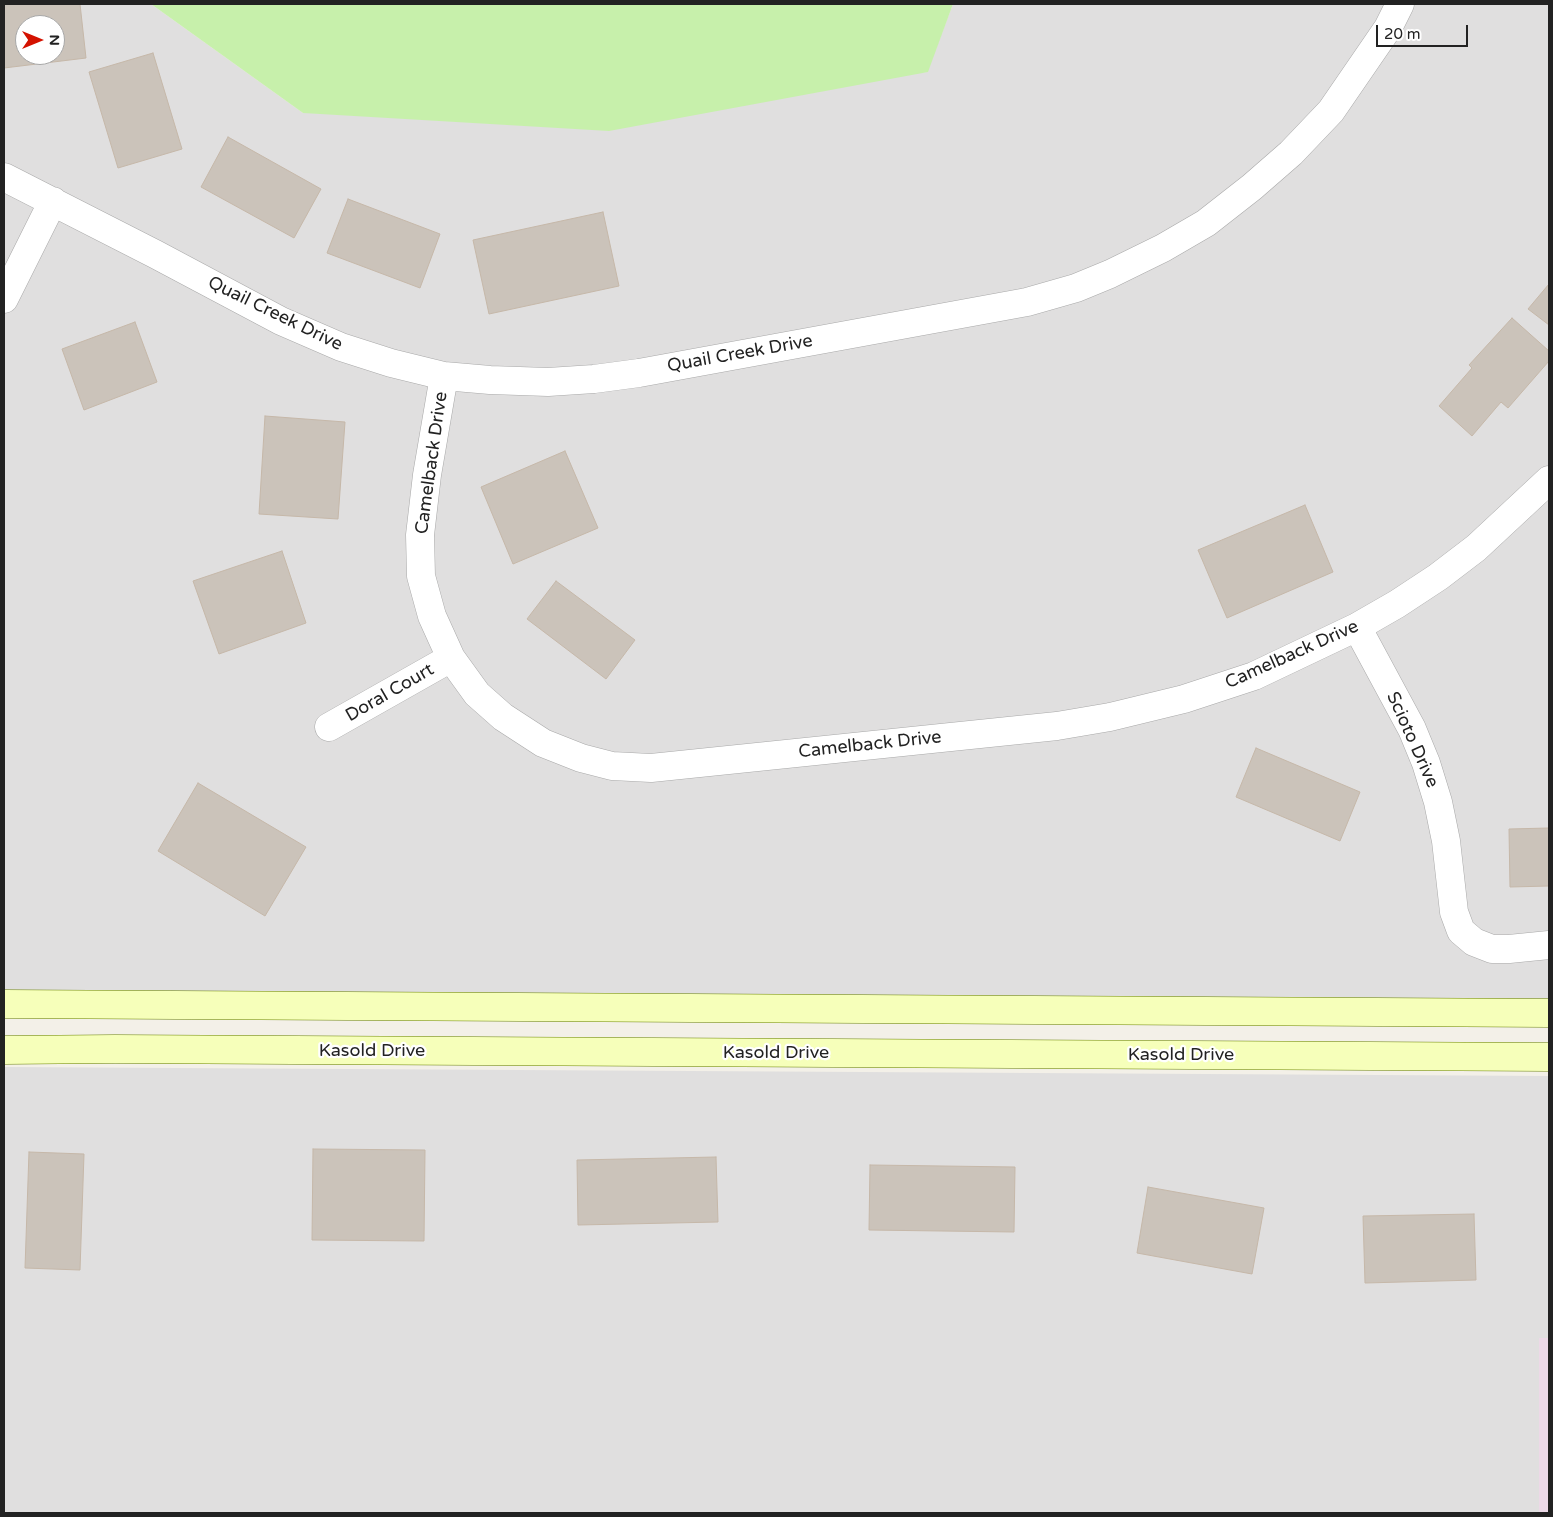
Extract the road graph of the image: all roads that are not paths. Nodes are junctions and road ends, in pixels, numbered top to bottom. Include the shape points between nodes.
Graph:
1 (1400, 4) edge
2 (4, 177) edge
3 (53, 201) junction
4 (4, 299) edge
5 (444, 376) junction
6 (1549, 480) edge
7 (1357, 628) junction
8 (451, 658) junction
9 (329, 727) dead end
10 (1549, 945) edge
11 (4, 1004) edge
12 (1549, 1013) edge
13 (4, 1050) edge
14 (1549, 1058) edge

1 - 5 street, Quail Creek Drive via 1388,28 1331,111 1291,153 1206,223 1163,248 1076,288 1027,302 639,373 548,382
2 - 3 street, Quail Creek Drive
3 - 4 street
3 - 5 street, Quail Creek Drive via 341,348
5 - 8 street, Camelback Drive via 427,475 421,543 422,576 432,616
6 - 7 street, Camelback Drive via 1476,548 1438,577
7 - 8 street, Camelback Drive via 1254,676 1184,699 1110,717 1057,726 651,768 612,766 543,743 503,717 478,694
7 - 10 street, Scioto Drive via 1412,729 1426,764 1446,840 1454,912 1461,931 1474,942 1492,949
8 - 9 street, Doral Court
11 - 12 main road
13 - 14 main road, Kasold Drive

